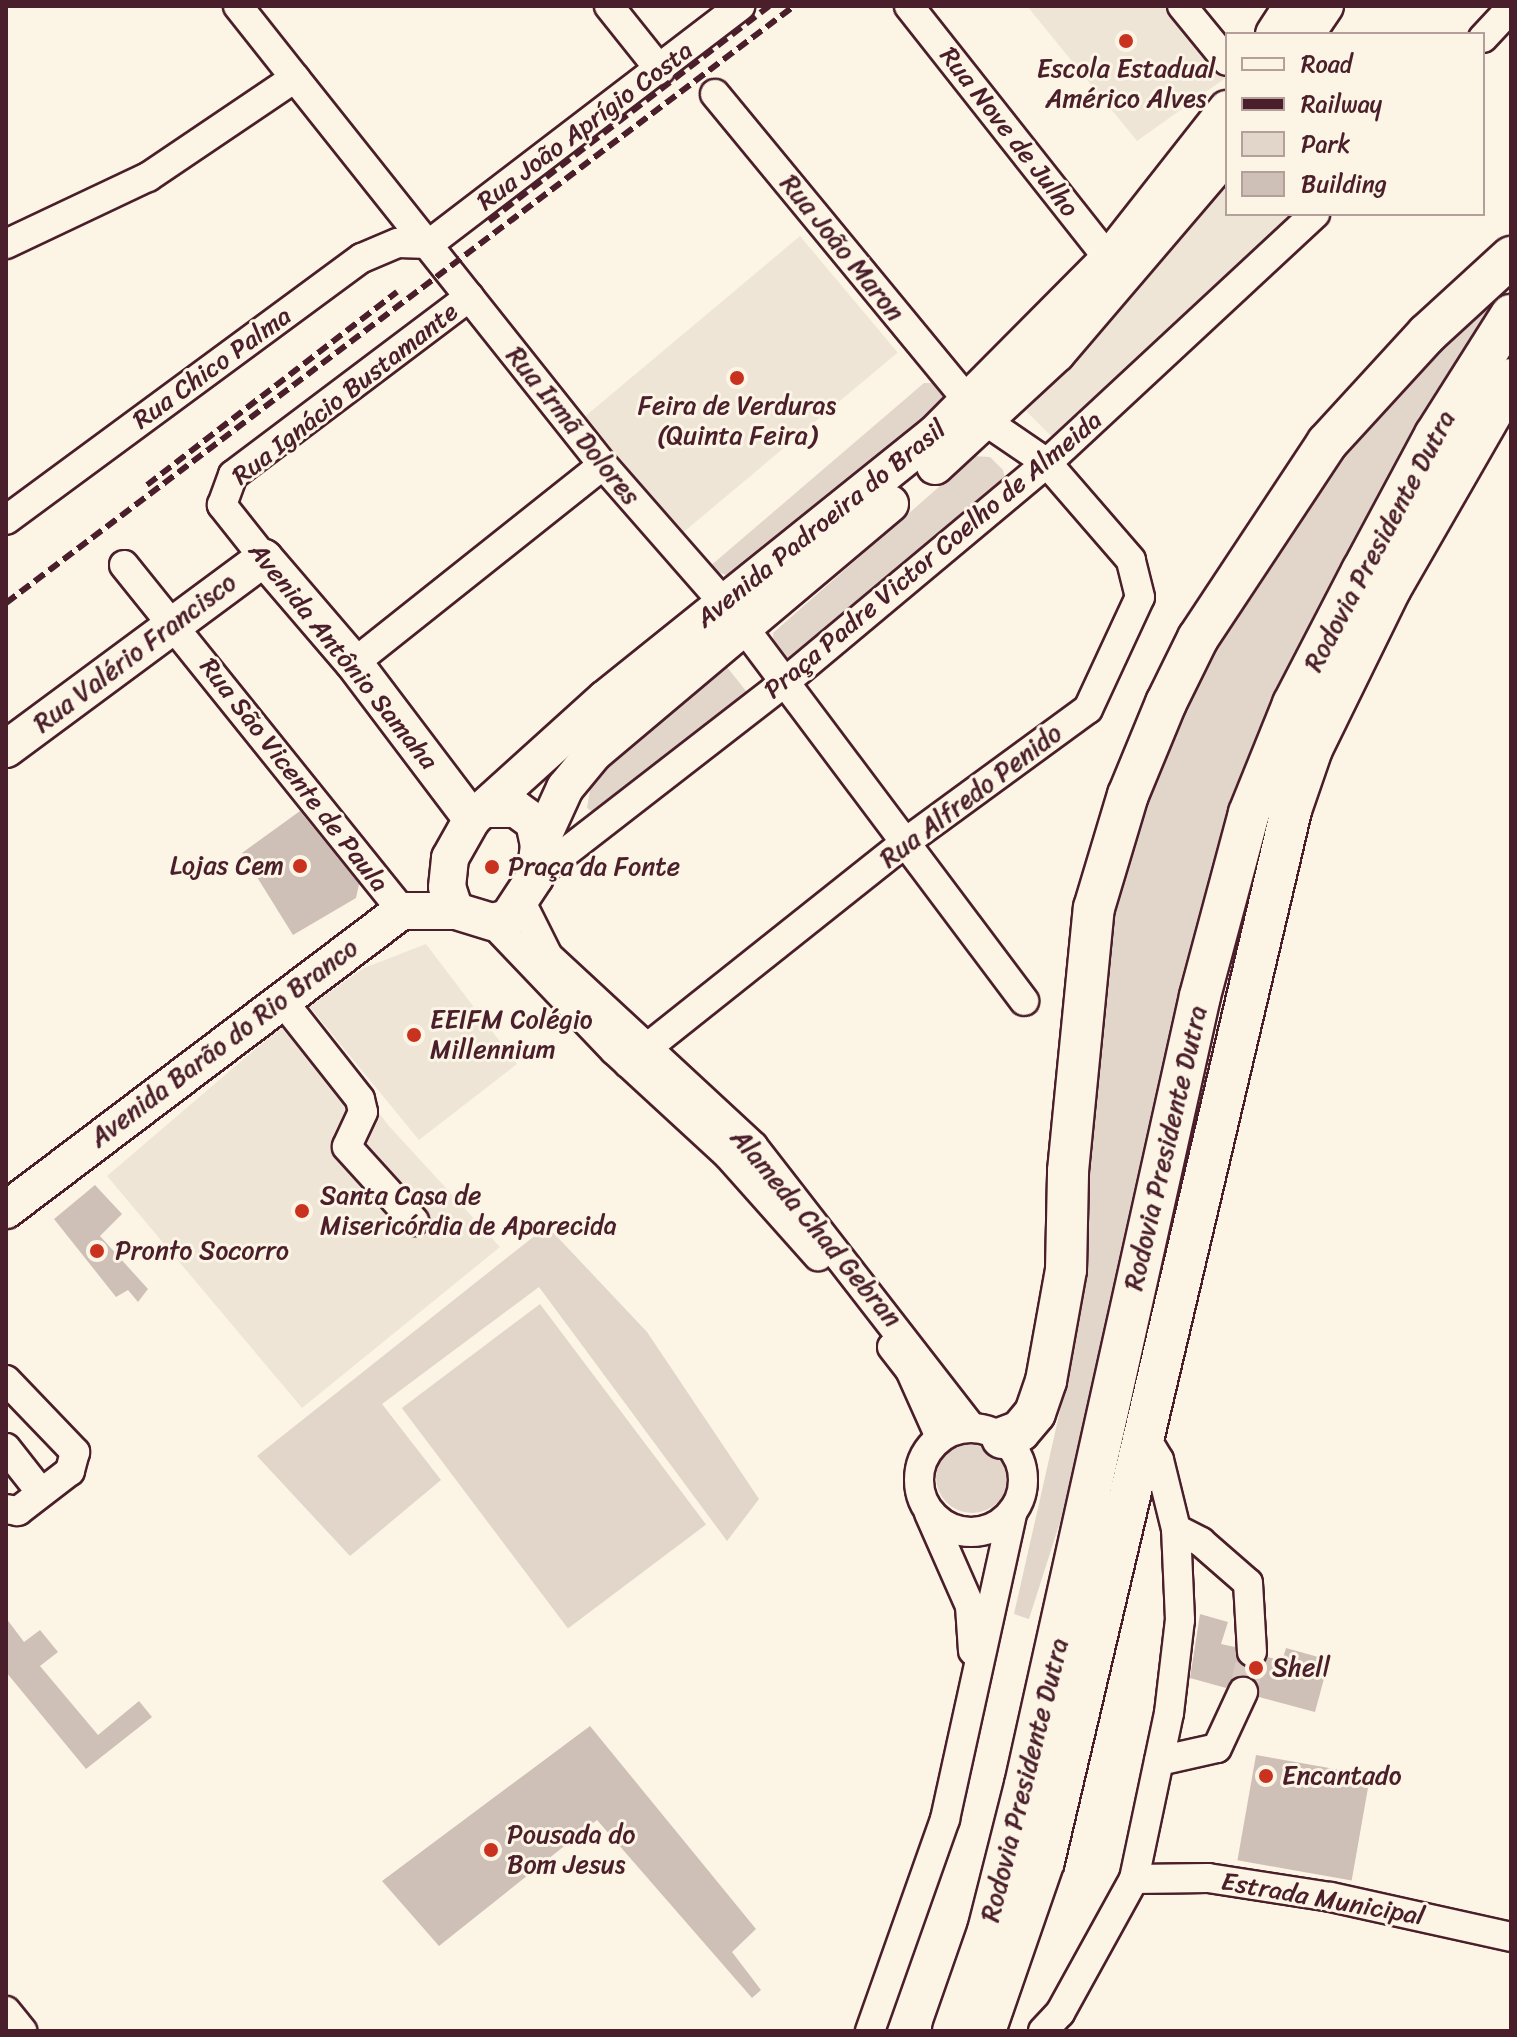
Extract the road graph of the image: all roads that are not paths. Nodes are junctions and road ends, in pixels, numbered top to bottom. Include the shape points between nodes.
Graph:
1 (238, 6) edge
2 (609, 6) edge
3 (740, 6) edge
4 (909, 6) edge
5 (1182, 6) edge
6 (1292, 6) edge
7 (1325, 6) edge
8 (1511, 8) edge
9 (1275, 32) edge
10 (1307, 32) edge
11 (1485, 36) edge
12 (1225, 59) edge
13 (660, 70) junction
14 (295, 78) junction
15 (715, 94) dead end
16 (1225, 112) edge
17 (1225, 156) edge
18 (1313, 216) edge
19 (6, 244) edge
20 (429, 244) junction
21 (1511, 257) edge
22 (1109, 259) junction
23 (469, 297) junction
24 (1511, 315) edge
25 (1511, 379) edge
26 (978, 412) junction
27 (1047, 463) junction
28 (603, 465) junction
29 (223, 492) joint
30 (6, 520) edge
31 (264, 558) junction
32 (124, 565) dead end
33 (733, 614) junction
34 (175, 624) junction
35 (354, 663) junction
36 (785, 682) junction
37 (6, 749) edge
38 (479, 814) junction
39 (906, 842) junction
40 (531, 874) junction
41 (402, 911) junction
42 (455, 911) junction
43 (492, 922) junction
44 (281, 999) junction
45 (1024, 1001) dead end
46 (638, 1055) junction
47 (8, 1204) edge
48 (414, 1221) dead end
49 (849, 1279) junction
50 (6, 1380) edge
51 (987, 1432) junction
52 (1142, 1432) junction
53 (940, 1437) junction
54 (6, 1448) edge
55 (39, 1490) junction
56 (6, 1509) edge
57 (928, 1510) junction
58 (1013, 1511) junction
59 (1176, 1529) junction
60 (1252, 1652) tunnel mouth
61 (974, 1667) junction
62 (1243, 1692) tunnel mouth
63 (1159, 1761) junction
64 (1134, 1879) junction
65 (1511, 1937) edge
66 (6, 2011) edge
67 (22, 2031) edge
68 (870, 2031) edge
69 (953, 2031) edge
70 (985, 2031) edge
71 (1043, 2031) edge

1 - 14 street, Rua Irmã Dolores
2 - 13 street
3 - 13 street, Rua João Aprígio Costa
4 - 22 street, Rua Nove de Julho
5 - 12 street
6 - 9 main road
7 - 10 main road
8 - 11 street
13 - 20 street, Rua João Aprígio Costa
14 - 19 street via 148,177 37,224
14 - 20 street, Rua Irmã Dolores
15 - 26 street, Rua João Maron
16 - 22 main road, Avenida Padroeira do Brasil
17 - 26 main road, Avenida Padroeira do Brasil via 1057,353
18 - 27 street, Praça Padre Victor Coelho de Almeida
20 - 23 street, Rua Irmã Dolores
20 - 30 street, Rua Chico Palma via 398,243 362,258
21 - 51 highway via 1427,334 1327,443 1198,638 1166,703 1128,795 1094,908 1068,1171 1066,1270 1046,1381 1035,1413 1020,1431
22 - 26 main road, Avenida Padroeira do Brasil
23 - 28 street, Rua Irmã Dolores
23 - 29 street, Rua Ignácio Bustamante via 233,475
24 - 69 highway, Rodovia Presidente Dutra via 1435,435 1362,571 1293,704 1249,813 1200,996 1025,1785 988,1931
25 - 52 highway, Rodovia Presidente Dutra via 1391,588 1312,749 1291,810
26 - 27 street, Rua João Maron
26 - 33 main road, Avenida Padroeira do Brasil
27 - 36 street, Praça Padre Victor Coelho de Almeida
27 - 39 street, Rua Alfredo Penido via 1131,560 1140,597 1088,709
28 - 33 street, Rua Irmã Dolores
28 - 35 street
29 - 31 street, Avenida Antônio Samaha via 222,505
31 - 34 main road, Rua Valério Francisco
31 - 35 main road, Avenida Antônio Samaha
32 - 34 street, Rua São Vicente de Paula
33 - 36 street, Rua Irmã Dolores
33 - 38 main road, Avenida Padroeira do Brasil
33 - 40 main road, Avenida Padroeira do Brasil via 565,788
34 - 37 main road, Rua Valério Francisco
34 - 41 street, Rua São Vicente de Paula
35 - 38 main road, Avenida Antônio Samaha
36 - 39 street, Rua Irmã Dolores
36 - 40 street, Praça Padre Victor Coelho de Almeida
38 - 40 main road via 516,809 534,822
38 - 42 main road via 450,858 447,887
39 - 45 street, Rua Irmã Dolores
39 - 46 street, Rua Alfredo Penido
40 - 43 main road via 508,918
40 - 46 street, Alameda Chad Gebran via 548,956
41 - 42 main road
41 - 44 main road, Avenida Barão do Rio Branco
42 - 43 main road
43 - 46 street, Alameda Chad Gebran
44 - 47 main road, Avenida Barão do Rio Branco
44 - 48 street via 360,1099 363,1112 347,1147
46 - 49 street, Alameda Chad Gebran via 712,1124 753,1146
49 - 51 street, Alameda Chad Gebran
49 - 53 street, Alameda Chad Gebran via 910,1370
50 - 55 street via 75,1452 70,1471
51 - 53 street
51 - 58 street via 1021,1464 1024,1480
52 - 59 street via 1159,1460
52 - 70 highway, Rodovia Presidente Dutra via 1044,1861
53 - 57 street via 924,1456 918,1479
54 - 55 street
55 - 56 street via 18,1511
57 - 58 street via 939,1522 970,1532 987,1530
57 - 61 street via 970,1606
58 - 61 street
59 - 60 street via 1201,1542 1248,1583
59 - 63 street via 1180,1620
61 - 68 street via 945,1819
62 - 63 street via 1217,1748
63 - 64 street
64 - 65 street, Estrada Municipal via 1208,1878
64 - 71 street via 1060,2013
66 - 67 street

